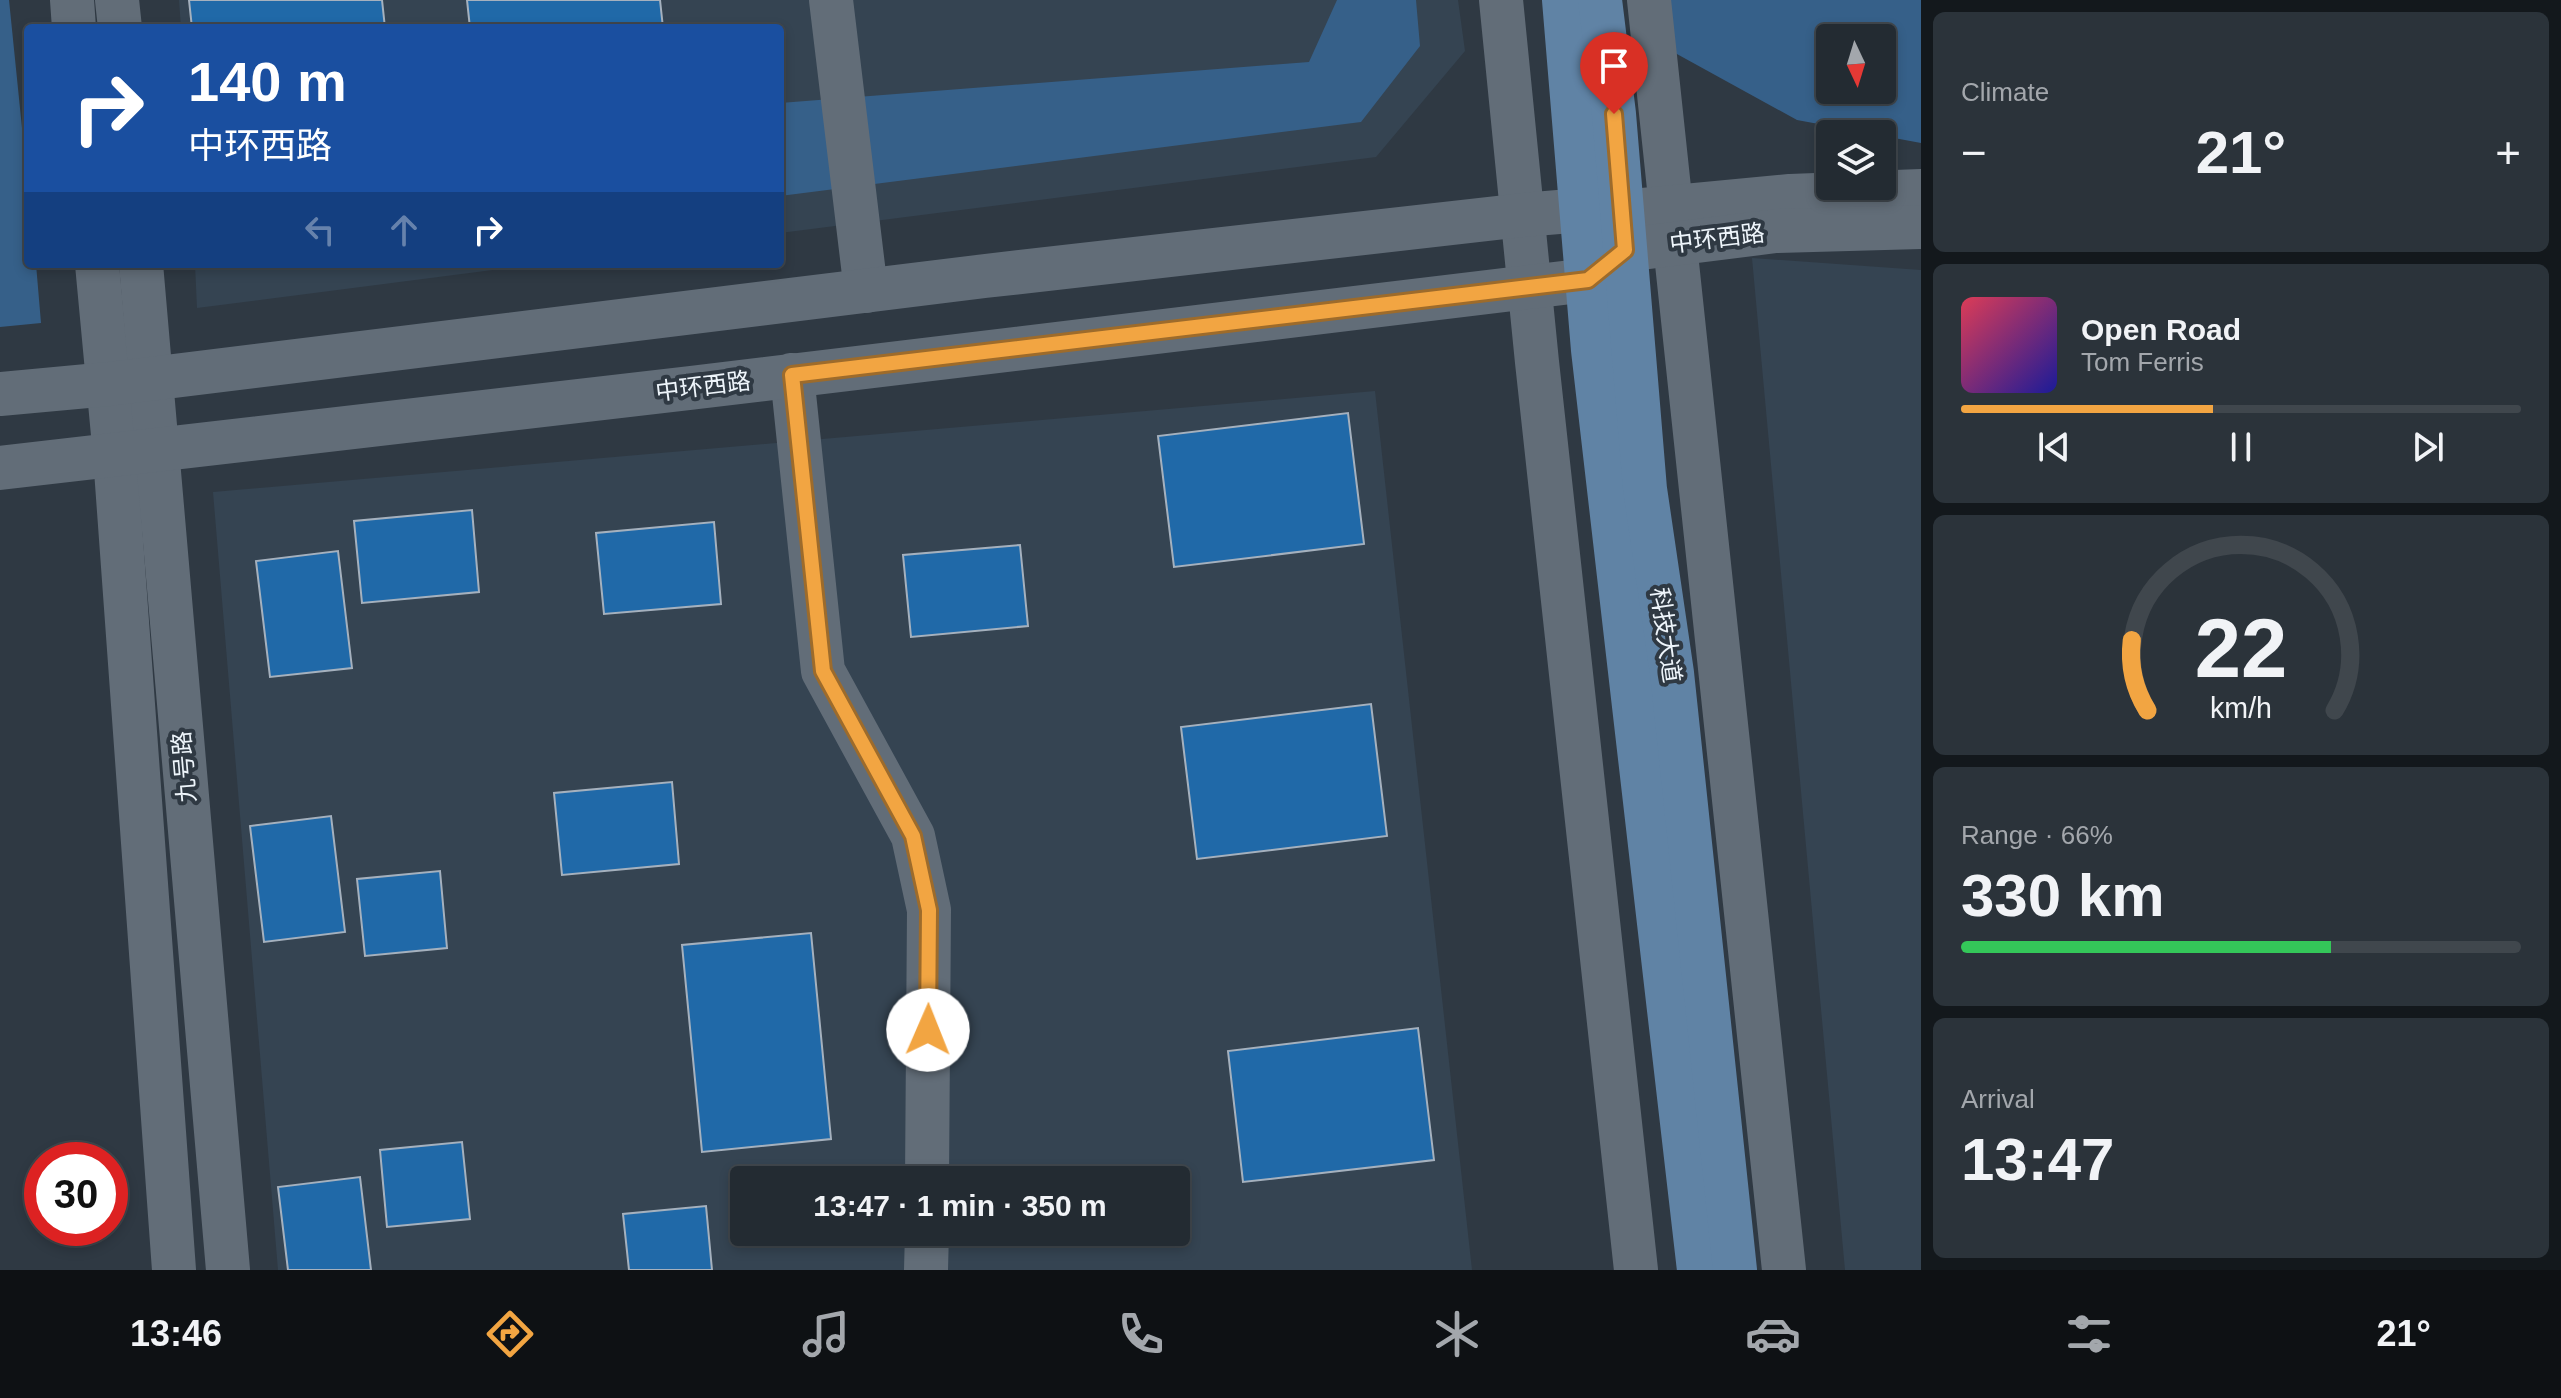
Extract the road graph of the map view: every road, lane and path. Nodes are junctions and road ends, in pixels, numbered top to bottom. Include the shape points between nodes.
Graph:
1 (72, 0) edge
2 (117, 0) edge
3 (831, 0) edge
4 (1501, 0) edge
5 (1564, 0) edge
6 (1600, 0) edge
7 (1649, 0) edge
8 (74, 24) edge
9 (120, 24) edge
10 (1921, 191) edge
11 (1523, 215) junction
12 (1609, 224) junction
13 (1672, 225) junction
14 (1921, 227) edge
15 (97, 268) edge
16 (141, 268) edge
17 (1588, 280) junction
18 (1530, 286) junction
19 (866, 291) junction
20 (792, 375) junction
21 (152, 378) junction
22 (109, 384) junction
23 (0, 394) edge
24 (136, 454) junction
25 (0, 468) edge
26 (927, 1166) edge
27 (927, 1246) edge
28 (174, 1270) edge
29 (228, 1270) edge
30 (926, 1270) edge
31 (1636, 1270) edge
32 (1699, 1270) edge
33 (1735, 1270) edge
34 (1784, 1270) edge

1 - 8 street
2 - 9 street
3 - 19 street
4 - 11 street
5 - 12 main road, 科技大道
6 - 12 main road, 科技大道 via 1614,114
7 - 13 street
10 - 13 street, 中环西路 via 1790,196
11 - 12 street, 中环西路
11 - 18 street
11 - 19 street, 中环西路
12 - 13 street, 中环西路
12 - 17 main road, 科技大道
12 - 17 street
12 - 33 main road, 科技大道 via 1672,673
13 - 14 street, 中环西路 via 1776,231
13 - 34 street
15 - 22 street, 九号路
16 - 21 street, 九号路
17 - 18 street, 中环西路
17 - 32 main road, 科技大道
18 - 20 street, 中环西路
18 - 31 street
19 - 21 street, 中环西路
20 - 24 street, 中环西路
20 - 26 street via 823,671 913,836 929,910
21 - 22 street, 中环西路
21 - 24 street, 九号路
22 - 23 street, 中环西路
22 - 24 street, 九号路
24 - 25 street, 中环西路
24 - 28 street, 九号路
24 - 29 street, 九号路
27 - 30 street

